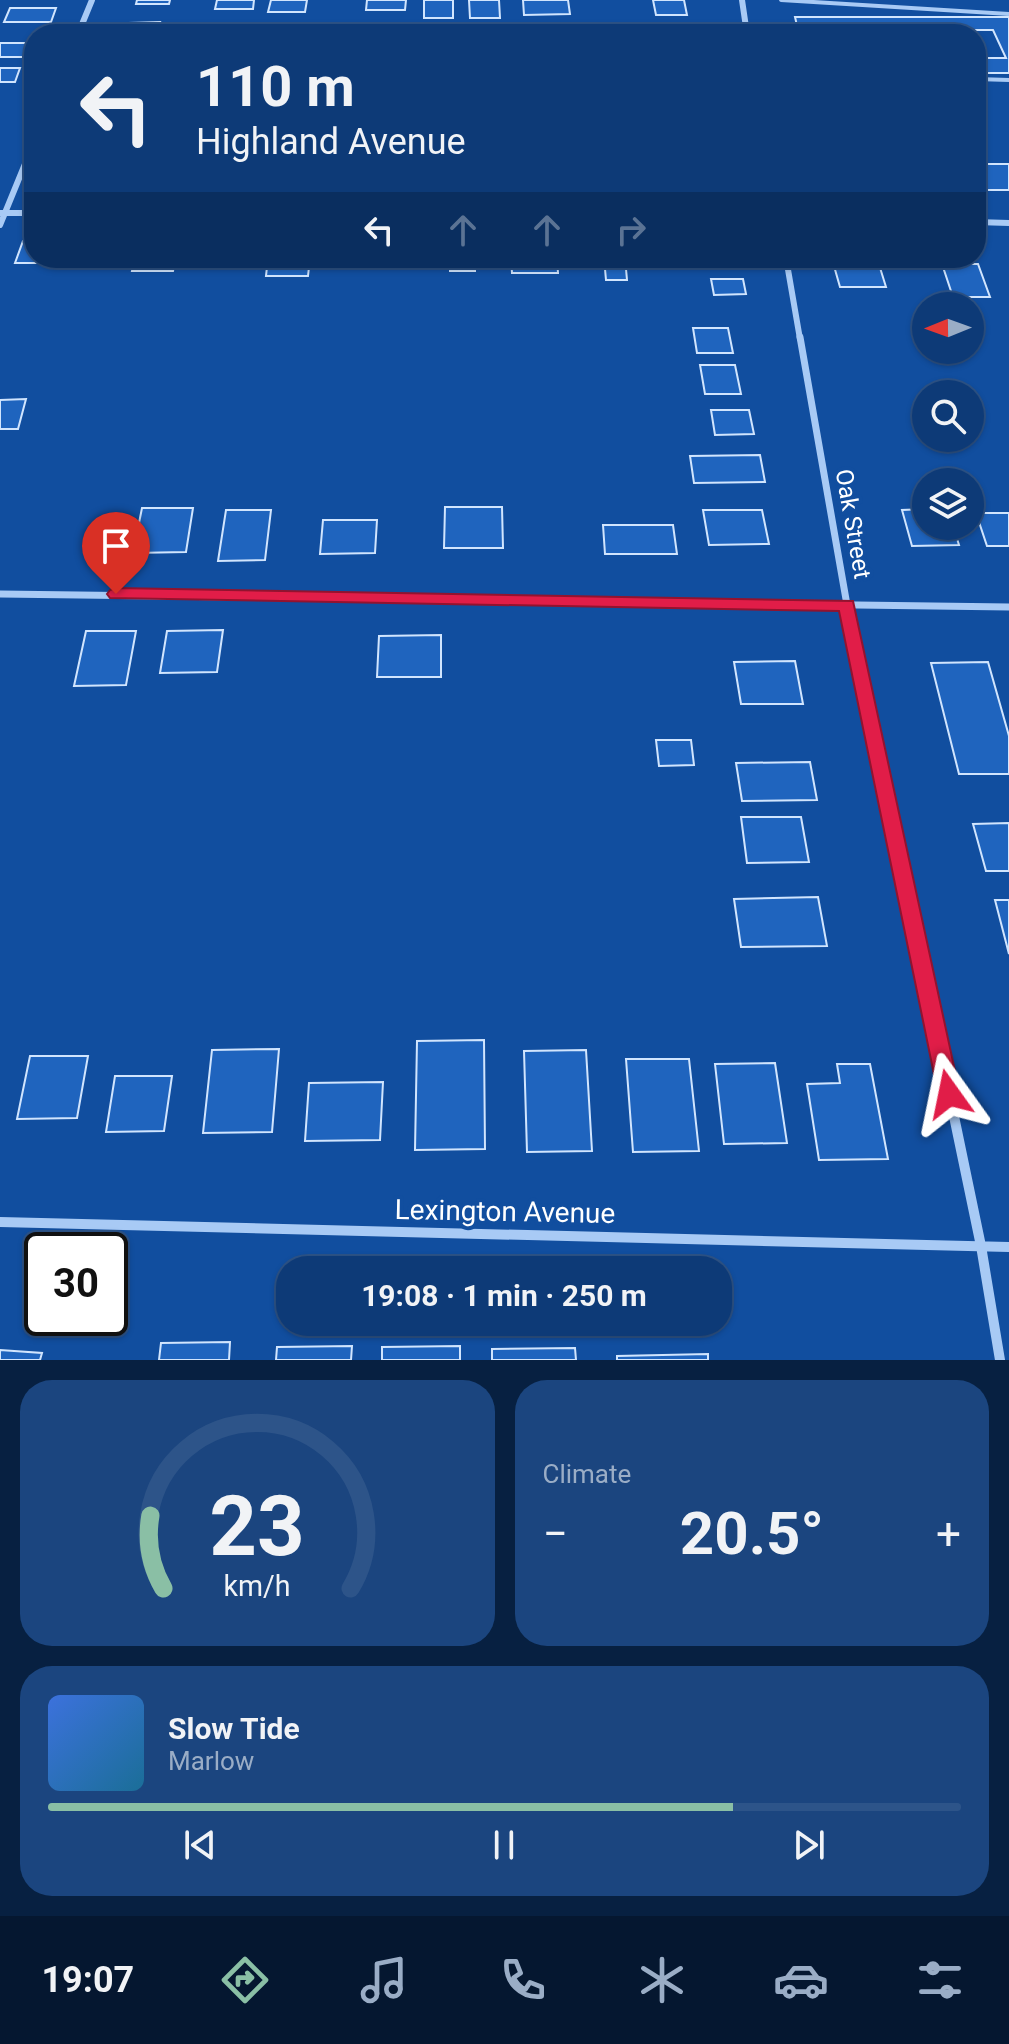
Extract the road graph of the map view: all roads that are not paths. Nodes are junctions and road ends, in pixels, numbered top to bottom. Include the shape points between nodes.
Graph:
1 (92, 0) edge
2 (742, 0) edge
3 (781, 0) edge
4 (1009, 14) edge
5 (82, 24) edge
6 (746, 24) edge
7 (986, 79) edge
8 (1009, 80) edge
9 (24, 164) edge
10 (2, 213) edge
11 (24, 213) edge
12 (986, 222) edge
13 (1009, 223) edge
14 (0, 225) edge
15 (788, 268) edge
16 (0, 594) edge
17 (847, 605) junction
18 (1009, 607) edge
19 (0, 1222) edge
20 (981, 1246) junction
21 (1009, 1247) edge
22 (1000, 1360) edge

1 - 5 street
2 - 6 street
3 - 4 lane
7 - 8 lane
9 - 10 street
10 - 11 street
10 - 14 street
12 - 13 street
15 - 17 street, Oak Street
16 - 17 street
17 - 18 street
17 - 20 street, Oak Street
19 - 20 street, Lexington Avenue
20 - 21 street, Lexington Avenue
20 - 22 street, Oak Street

